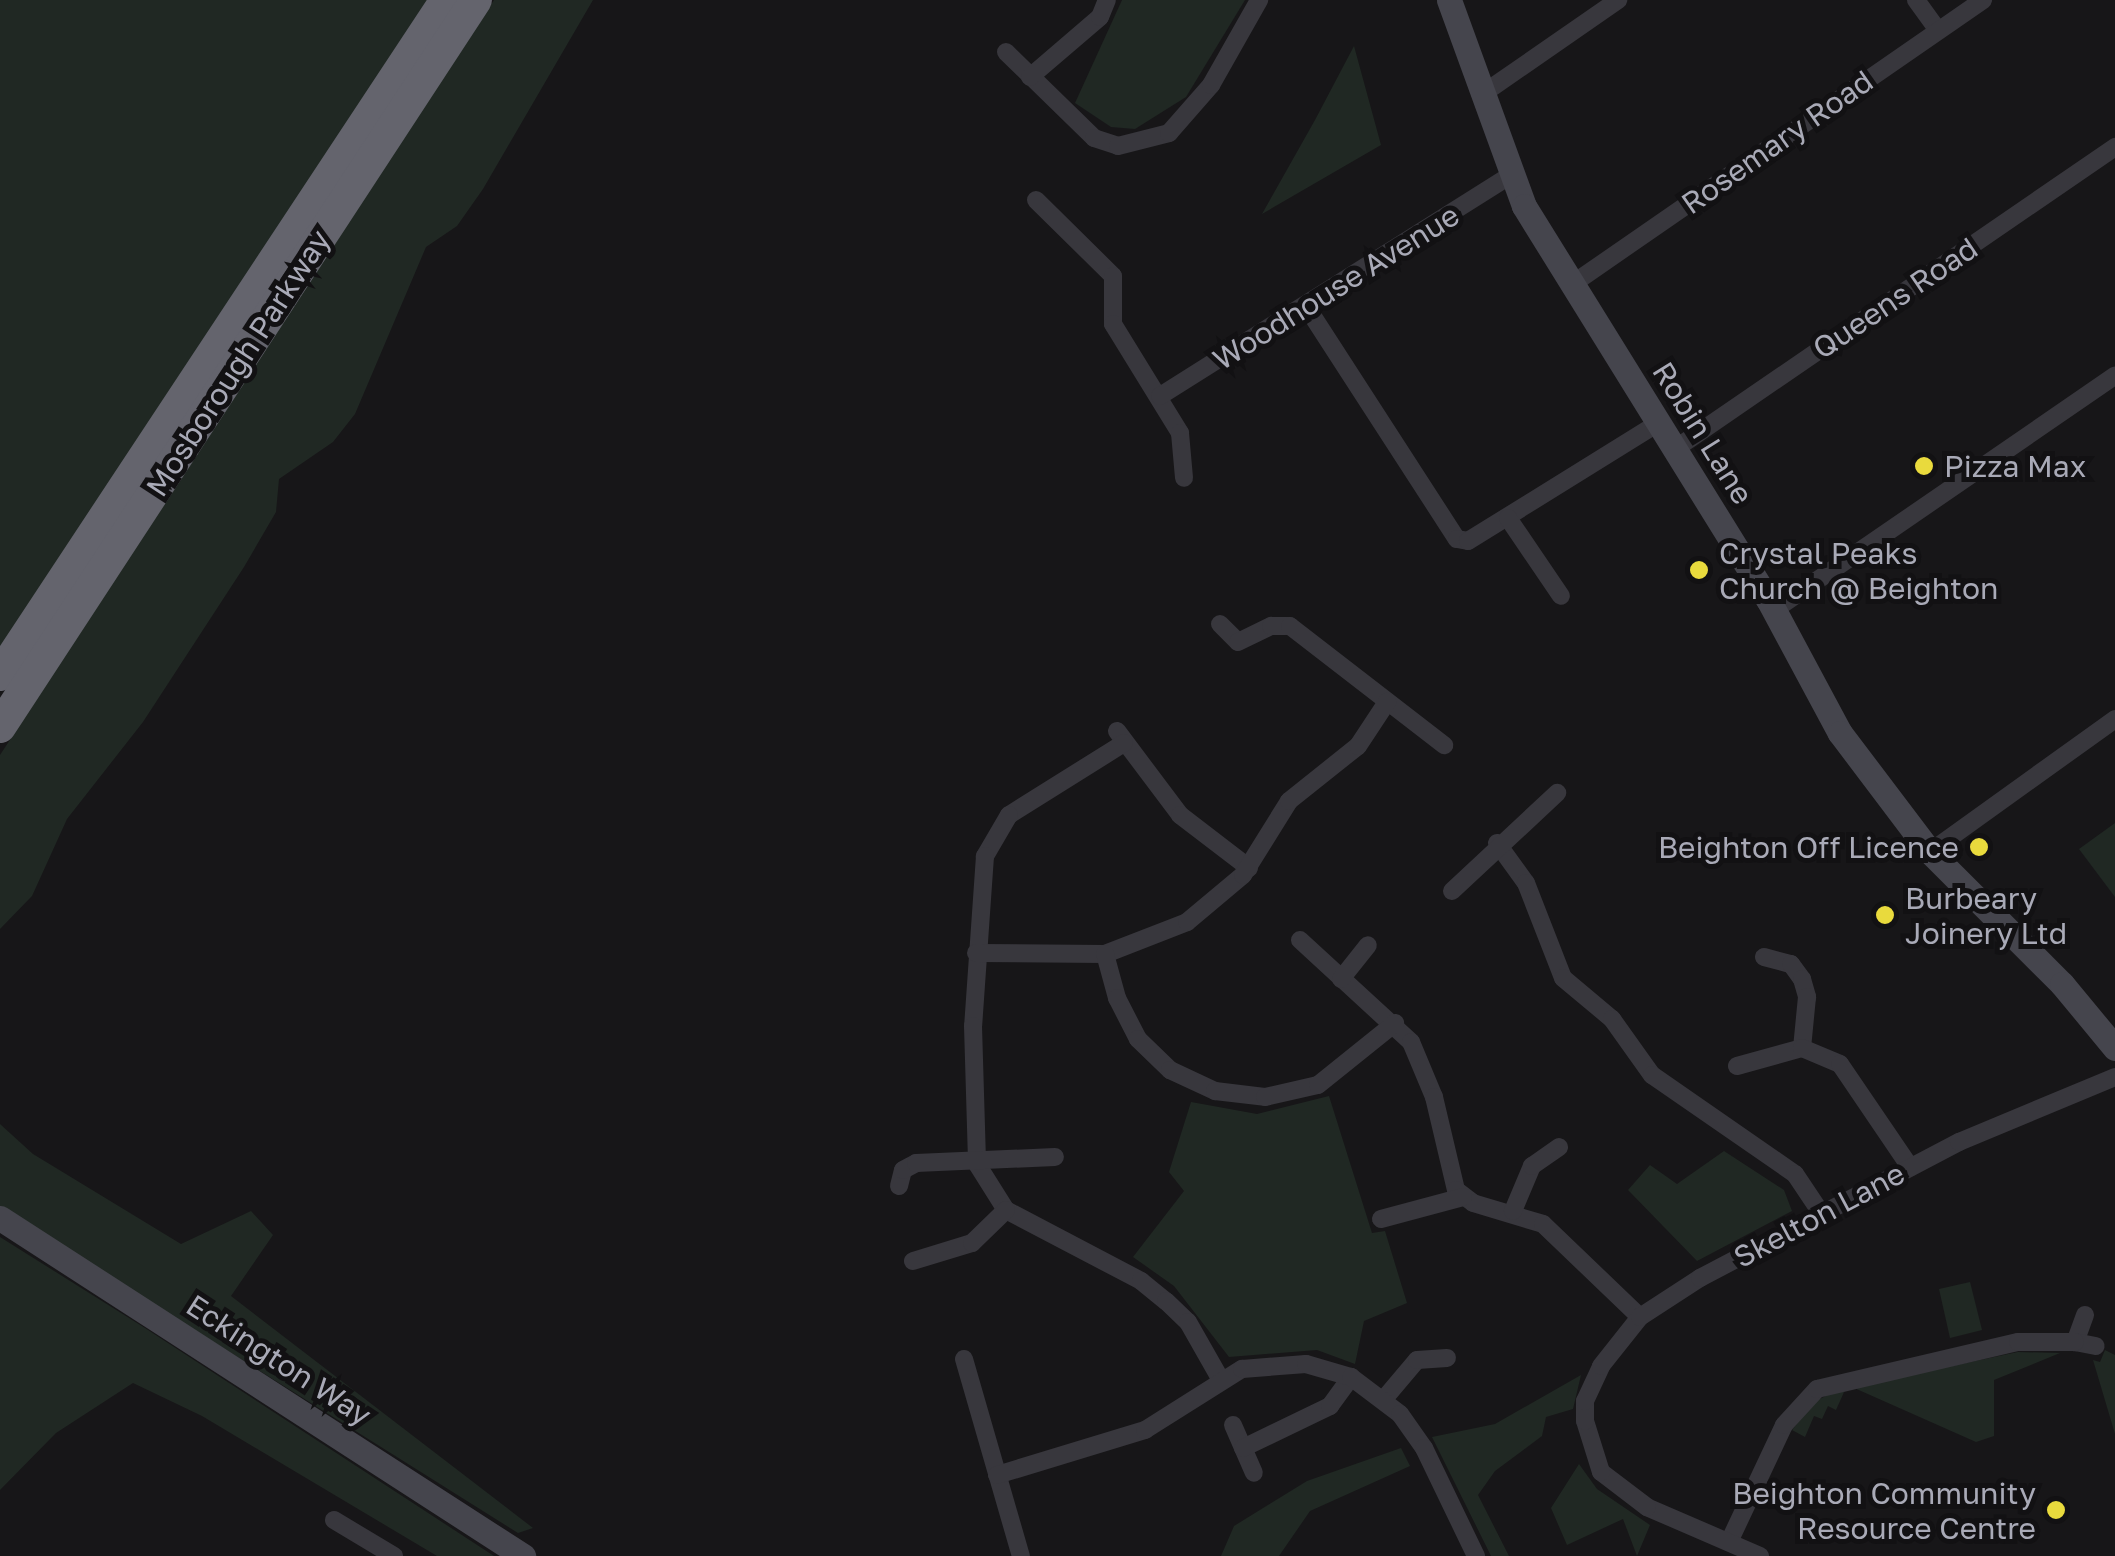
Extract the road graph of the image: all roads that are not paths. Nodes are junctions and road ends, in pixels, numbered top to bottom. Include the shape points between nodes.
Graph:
1 (446, 0) edge
2 (476, 0) edge
3 (1107, 0) edge
4 (1259, 0) edge
5 (1449, 0) edge
6 (1618, 0) edge
7 (1916, 0) edge
8 (1983, 0) edge
9 (1938, 30) junction
10 (1006, 52) dead end
11 (1030, 77) junction
12 (1482, 95) junction
13 (2115, 146) edge
14 (1510, 176) junction
15 (1036, 200) dead end
16 (1571, 285) junction
17 (1308, 308) junction
18 (2115, 376) edge
19 (1160, 396) junction
20 (1658, 423) junction
21 (1675, 449) junction
22 (1184, 478) dead end
23 (1508, 518) junction
24 (1562, 596) dead end
25 (1774, 610) junction
26 (1220, 624) dead end
27 (0, 675) edge
28 (1386, 702) junction
29 (2115, 718) edge
30 (0, 727) edge
31 (1444, 745) dead end
32 (1557, 793) dead end
33 (1498, 843) junction
34 (1930, 852) junction
35 (1249, 868) junction
36 (1452, 891) dead end
37 (1300, 940) dead end
38 (1368, 945) dead end
39 (976, 953) junction
40 (1105, 954) junction
41 (1764, 957) dead end
42 (1342, 980) junction
43 (1395, 1023) junction
44 (1802, 1048) junction
45 (2115, 1048) edge
46 (1736, 1066) dead end
47 (2115, 1077) edge
48 (1559, 1147) dead end
49 (1055, 1157) dead end
50 (977, 1164) junction
51 (1910, 1167) junction
52 (899, 1186) dead end
53 (1463, 1198) junction
54 (1006, 1210) junction
55 (1513, 1211) junction
56 (1821, 1213) junction
57 (0, 1218) edge
58 (1381, 1219) dead end
59 (913, 1260) dead end
60 (2086, 1314) dead end
61 (1640, 1317) junction
62 (2075, 1342) junction
63 (1406, 1344) dead end
64 (2096, 1346) dead end
65 (1447, 1358) dead end
66 (964, 1359) dead end
67 (1416, 1360) junction
68 (1352, 1377) junction
69 (1221, 1380) junction
70 (1384, 1399) junction
71 (1232, 1425) dead end
72 (1243, 1448) junction
73 (1254, 1473) dead end
74 (997, 1475) junction
75 (334, 1520) dead end
76 (1729, 1542) junction
77 (394, 1556) edge
78 (524, 1556) edge
79 (1021, 1556) edge
80 (1476, 1556) edge
81 (1760, 1556) edge

1 - 27 highway, Mosborough Parkway
2 - 30 highway, Mosborough Parkway
3 - 11 street via 1100,17
4 - 11 street via 1211,85 1169,133 1118,146 1094,138
5 - 12 street, Robin Lane
6 - 12 street
7 - 9 street
8 - 9 street, Rosemary Road
9 - 16 street, Rosemary Road
10 - 11 street
12 - 14 street, Robin Lane
13 - 21 street, Queens Road
14 - 16 street, Robin Lane
14 - 17 street, Woodhouse Avenue
15 - 19 street via 1113,276 1114,324
16 - 20 street, Robin Lane
17 - 19 street, Woodhouse Avenue
17 - 23 street via 1457,539 1468,541
18 - 25 street
19 - 22 street via 1185,446
20 - 21 street, Robin Lane
20 - 23 street
21 - 25 street, Robin Lane
23 - 24 street
25 - 34 street, Robin Lane via 1840,733
26 - 28 street via 1238,642 1271,626 1290,626
28 - 31 street
28 - 35 street via 1358,746 1289,801
29 - 34 street
32 - 33 street
33 - 36 street
33 - 56 street via 1526,883 1563,978 1612,1020 1652,1076 1795,1174
34 - 45 street, Robin Lane via 2049,970
35 - 39 street via 1180,814 1121,737 999,825 986,856
35 - 40 street via 1187,922
37 - 42 street
38 - 42 street
39 - 40 street
39 - 50 street
40 - 43 street via 1138,1039 1170,1070 1215,1091 1265,1097 1318,1085
41 - 44 street via 1790,964 1802,979 1808,996
42 - 43 street
43 - 53 street via 1423,1066 1451,1181
44 - 46 street
44 - 51 street via 1824,1054 1857,1080
47 - 51 street, Skelton Lane
48 - 55 street via 1532,1166
49 - 50 street
50 - 52 street via 909,1164
50 - 54 street
51 - 56 street, Skelton Lane
53 - 55 street
53 - 58 street
54 - 59 street via 972,1243
54 - 69 street via 1141,1281 1188,1322
55 - 61 street via 1556,1234
56 - 61 street, Skelton Lane
57 - 78 street, Eckington Way
60 - 62 street
61 - 76 street, Skelton Lane via 1591,1384 1585,1421 1596,1460 1611,1483 1647,1507
62 - 64 street
62 - 76 street via 2018,1342 1817,1390 1784,1425
63 - 67 street
65 - 67 street
66 - 74 street
67 - 70 street
68 - 69 street via 1286,1362
68 - 70 street
68 - 72 street via 1330,1406
69 - 74 street via 1145,1430
70 - 80 street via 1424,1448
71 - 72 street
72 - 73 street
74 - 79 street
75 - 77 street
76 - 81 street

